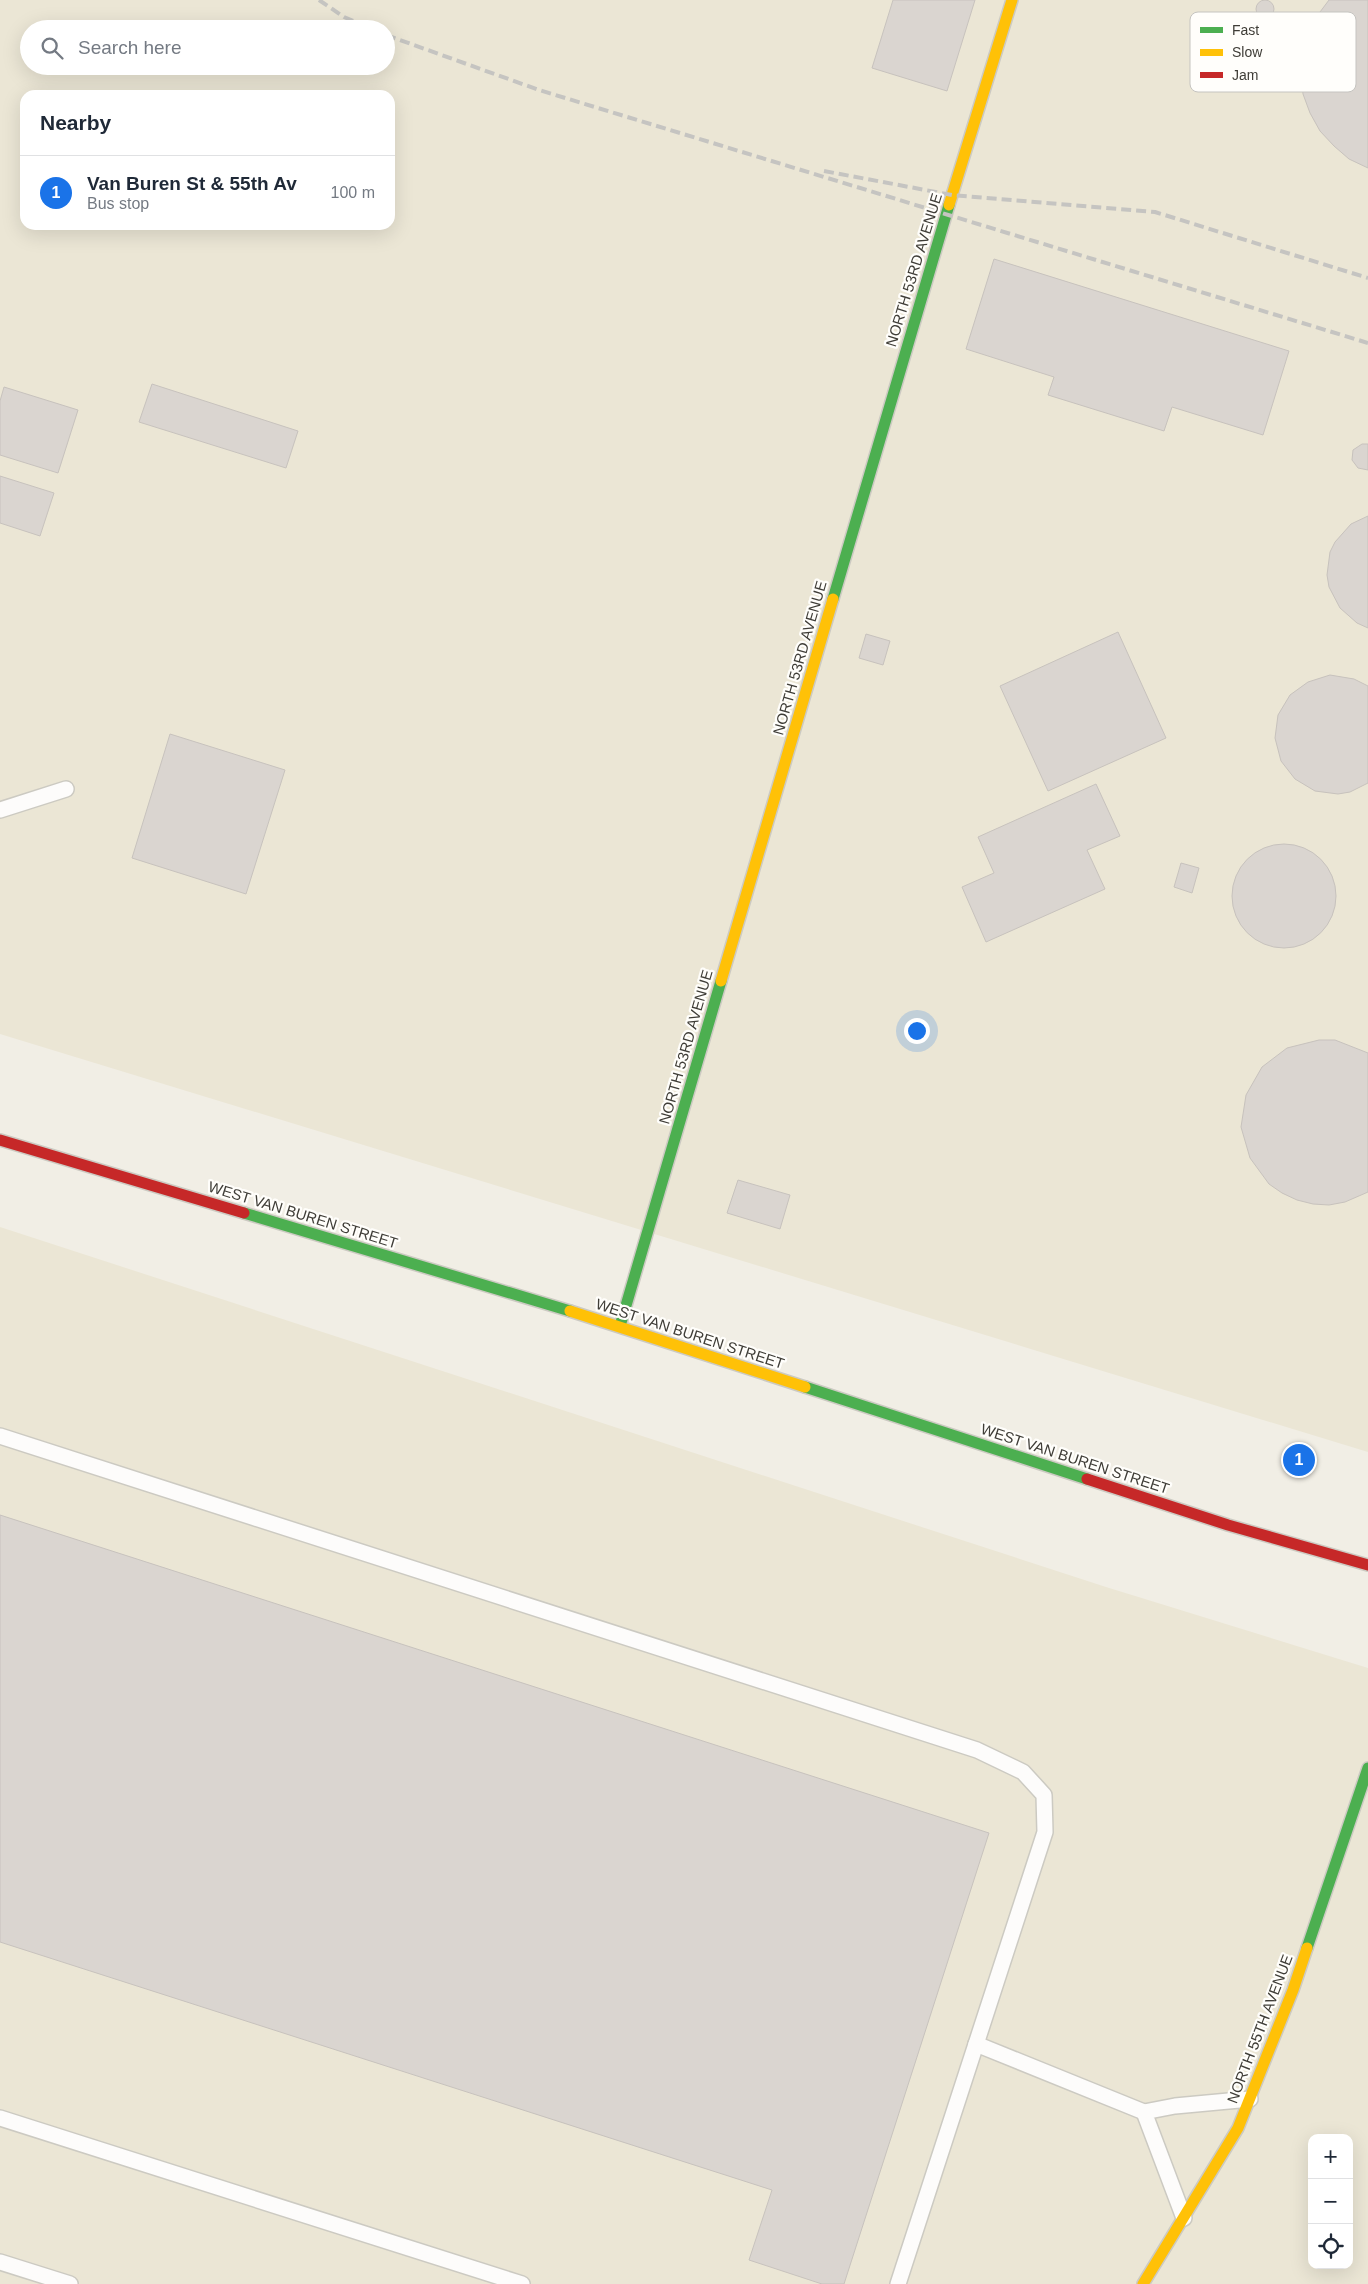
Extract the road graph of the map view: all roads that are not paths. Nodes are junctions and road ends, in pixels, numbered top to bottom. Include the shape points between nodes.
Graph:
1 (1012, 0) edge
2 (66, 789) dead end
3 (0, 810) edge
4 (0, 1140) edge
5 (620, 1326) junction
6 (0, 1436) edge
7 (1368, 1565) edge
8 (1368, 1768) edge
9 (976, 2044) junction
10 (1250, 2099) junction
11 (1144, 2112) junction
12 (0, 2118) edge
13 (1184, 2218) junction
14 (0, 2262) edge
15 (70, 2284) edge
16 (522, 2284) edge
17 (898, 2284) edge
18 (1143, 2284) edge

1 - 5 street, NORTH 53RD AVENUE via 946,214
2 - 3 lane
4 - 5 street, WEST VAN BUREN STREET
5 - 7 street, WEST VAN BUREN STREET via 1228,1525
6 - 9 lane via 977,1750 1022,1772 1044,1795 1046,1832
8 - 10 street, NORTH 55TH AVENUE via 1293,1990
9 - 11 lane
9 - 17 lane
10 - 11 lane
10 - 13 street, NORTH 55TH AVENUE via 1238,2128
11 - 13 lane
12 - 16 lane
13 - 18 street, NORTH 55TH AVENUE
14 - 15 lane

